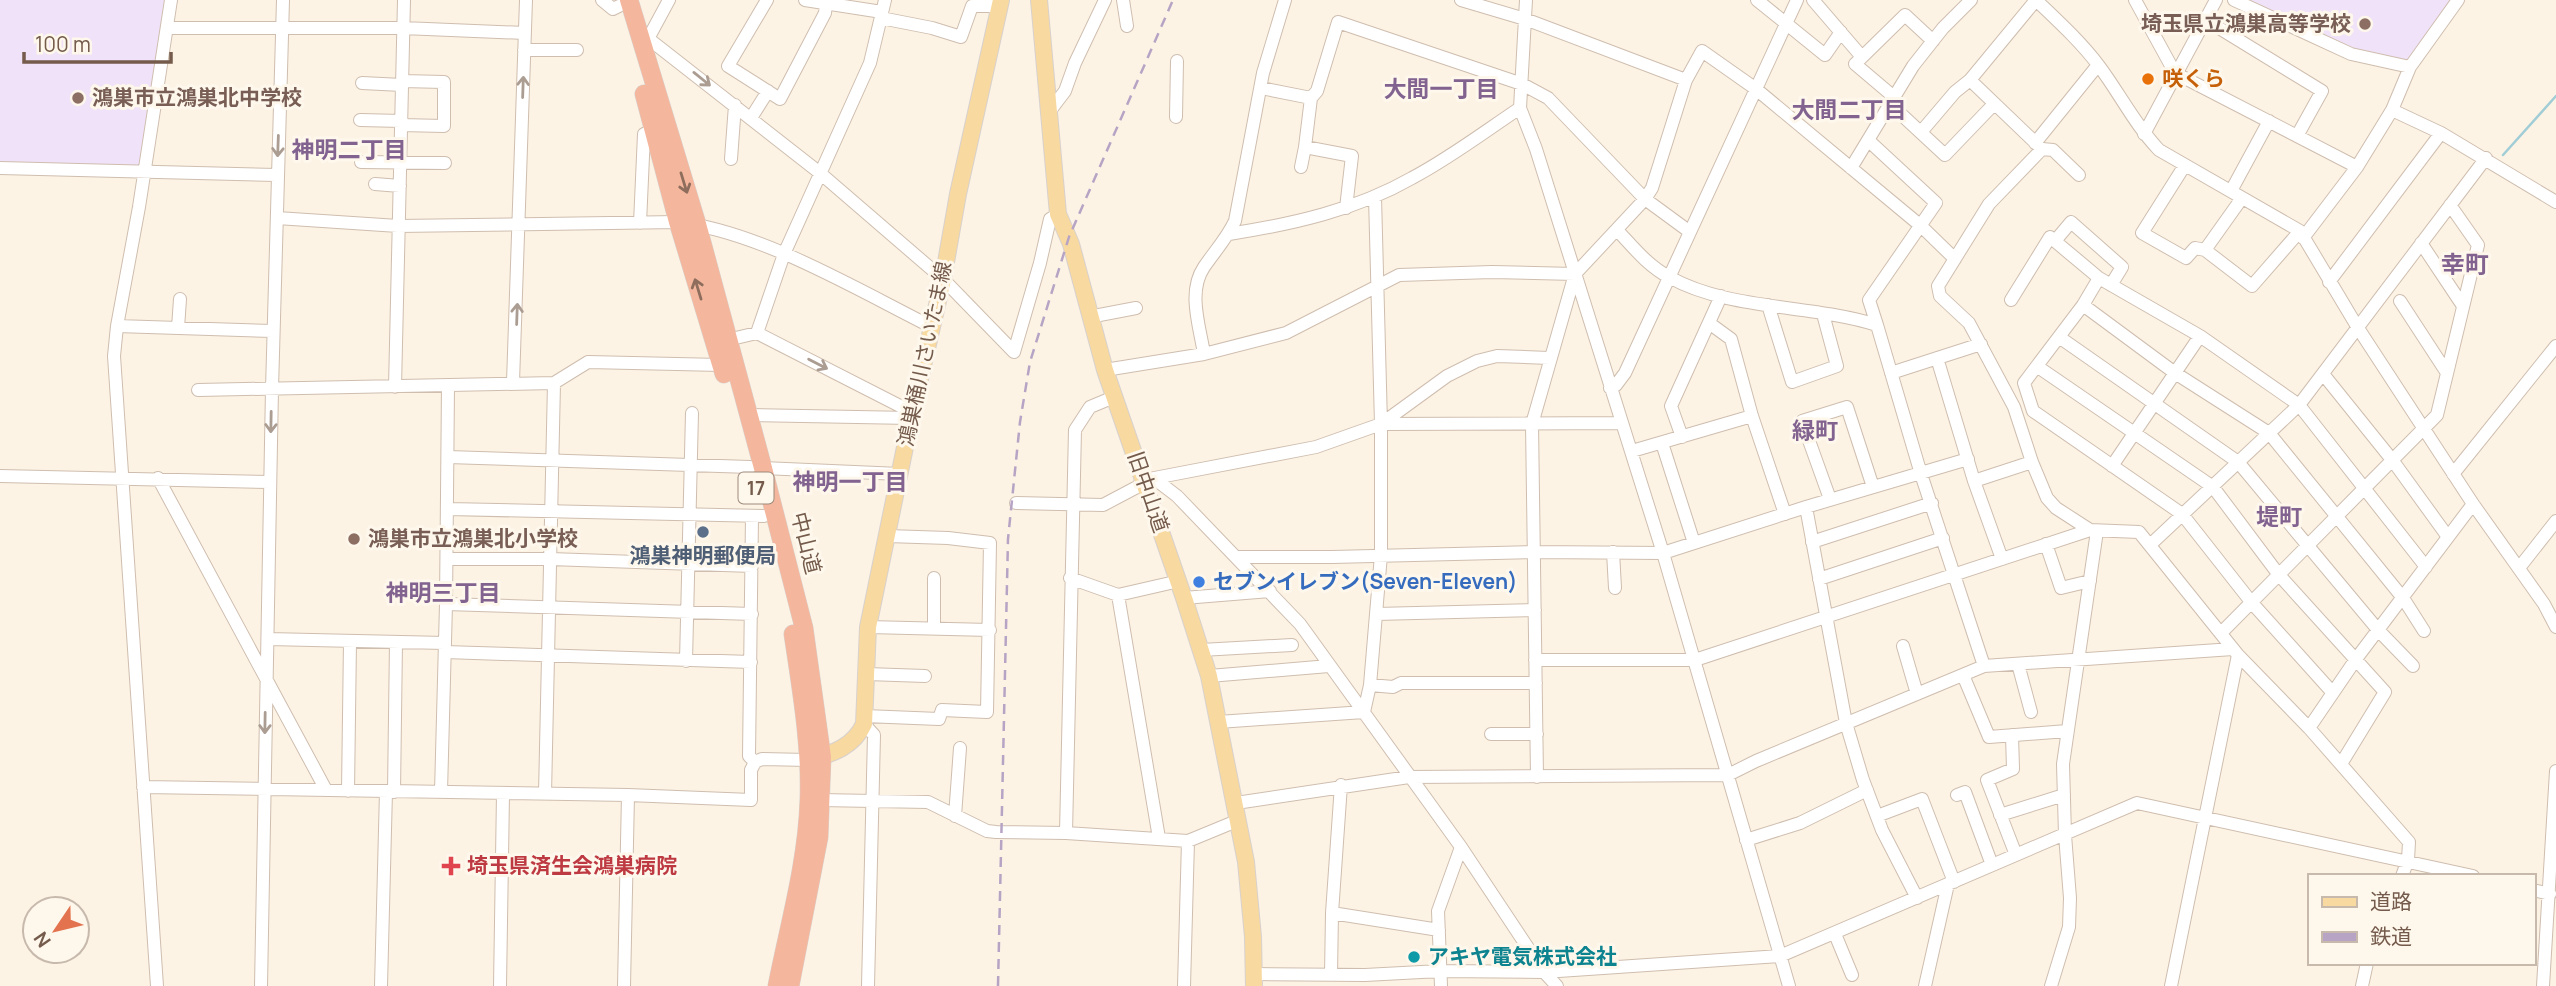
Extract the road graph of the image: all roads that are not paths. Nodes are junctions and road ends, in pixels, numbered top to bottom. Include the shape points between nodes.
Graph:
1 (171, 0) edge
2 (283, 0) edge
3 (404, 0) edge
4 (526, 0) edge
5 (602, 0) edge
6 (669, 0) edge
7 (767, 0) edge
8 (805, 0) edge
9 (1040, 0) edge
10 (1105, 0) edge
11 (1123, 0) edge
12 (1285, 0) edge
13 (1461, 0) edge
14 (1526, 0) edge
15 (1756, 0) edge
16 (1797, 0) edge
17 (1813, 0) edge
18 (1971, 0) edge
19 (2036, 0) edge
20 (2135, 0) edge
21 (2216, 0) edge
22 (2234, 0) edge
23 (2458, 0) edge
24 (622, 2) edge
25 (1000, 3) edge
26 (826, 4) junction
27 (882, 10) edge
28 (1525, 19) junction
29 (2206, 20) junction
30 (1786, 23) junction
31 (1128, 26) dead end
32 (168, 28) junction
33 (404, 28) junction
34 (282, 29) junction
35 (1841, 32) junction
36 (525, 33) junction
37 (643, 33) junction
38 (1933, 41) junction
39 (524, 50) junction
40 (577, 51) dead end
41 (1862, 57) junction
42 (1177, 61) dead end
43 (2098, 65) junction
44 (2410, 68) junction
45 (2175, 73) junction
46 (1686, 80) junction
47 (1969, 80) junction
48 (362, 83) dead end
49 (402, 83) junction
50 (1522, 84) junction
51 (1261, 88) junction
52 (1756, 89) junction
53 (768, 91) junction
54 (1311, 98) junction
55 (1892, 101) junction
56 (1994, 104) junction
57 (735, 105) junction
58 (1520, 108) junction
59 (2392, 110) junction
60 (1049, 112) junction
61 (1176, 117) dead end
62 (751, 118) junction
63 (360, 120) dead end
64 (2269, 121) junction
65 (401, 123) junction
66 (654, 129) junction
67 (1922, 132) junction
68 (2441, 133) junction
69 (2144, 134) junction
70 (2297, 136) junction
71 (1869, 141) junction
72 (2039, 146) junction
73 (1305, 147) junction
74 (2486, 158) junction
75 (731, 159) dead end
76 (361, 162) dead end
77 (400, 162) junction
78 (445, 163) dead end
79 (2185, 165) junction
80 (1301, 167) dead end
81 (2357, 167) junction
82 (0, 168) edge
83 (1851, 168) junction
84 (144, 172) junction
85 (820, 173) junction
86 (277, 175) junction
87 (2079, 175) dead end
88 (375, 184) dead end
89 (400, 186) junction
90 (2236, 195) junction
91 (1375, 197) junction
92 (1645, 199) junction
93 (2556, 202) edge
94 (2450, 205) junction
95 (1346, 208) junction
96 (1058, 214) junction
97 (277, 218) junction
98 (678, 222) junction
99 (520, 223) junction
100 (640, 223) junction
101 (697, 224) junction
102 (398, 226) junction
103 (1921, 226) junction
104 (1617, 230) junction
105 (1689, 232) junction
106 (1229, 234) junction
107 (2301, 234) junction
108 (2055, 242) junction
109 (2421, 243) junction
110 (2205, 250) junction
111 (784, 254) junction
112 (1955, 259) junction
113 (1575, 274) junction
114 (1669, 277) junction
115 (943, 279) junction
116 (2105, 281) junction
117 (2329, 282) junction
118 (1377, 289) junction
119 (1721, 296) junction
120 (180, 299) dead end
121 (2011, 300) dead end
122 (2400, 301) dead end
123 (1768, 305) junction
124 (2083, 305) junction
125 (2463, 306) junction
126 (1136, 308) dead end
127 (1823, 314) junction
128 (1089, 317) junction
129 (1709, 324) junction
130 (1877, 325) junction
131 (117, 326) junction
132 (932, 327) junction
133 (178, 328) junction
134 (2358, 328) junction
135 (273, 331) junction
136 (757, 333) junction
137 (2200, 336) junction
138 (2059, 337) junction
139 (727, 340) junction
140 (1981, 344) junction
141 (2556, 346) edge
142 (1204, 355) junction
143 (1549, 358) junction
144 (1937, 358) junction
145 (721, 365) junction
146 (2038, 367) junction
147 (1105, 370) junction
148 (1891, 373) junction
149 (2175, 373) junction
150 (2447, 373) junction
151 (2323, 374) junction
152 (513, 382) junction
153 (554, 383) junction
154 (448, 386) junction
155 (395, 387) junction
156 (1610, 388) junction
157 (272, 389) junction
158 (198, 390) dead end
159 (1114, 397) junction
160 (2154, 404) junction
161 (2299, 405) junction
162 (692, 413) dead end
163 (747, 415) junction
164 (1752, 416) junction
165 (911, 418) junction
166 (1622, 423) junction
167 (1381, 424) junction
168 (1532, 424) junction
169 (2424, 430) junction
170 (2134, 433) junction
171 (2269, 433) junction
172 (1682, 437) junction
173 (1662, 443) junction
174 (1632, 451) junction
175 (448, 457) junction
176 (1968, 459) junction
177 (552, 460) junction
178 (2393, 461) junction
179 (2032, 462) junction
180 (2238, 462) junction
181 (691, 465) junction
182 (2112, 466) junction
183 (757, 468) junction
184 (900, 474) junction
185 (1921, 474) junction
186 (2454, 474) junction
187 (0, 476) edge
188 (121, 477) junction
189 (158, 478) junction
190 (1150, 480) junction
191 (1974, 481) junction
192 (270, 482) junction
193 (1873, 487) junction
194 (2213, 487) junction
195 (2365, 489) junction
196 (1830, 499) junction
197 (1016, 503) dead end
198 (1932, 503) junction
199 (2473, 504) junction
200 (1071, 505) junction
201 (1806, 507) junction
202 (448, 509) junction
203 (551, 512) junction
204 (691, 514) junction
205 (1784, 514) junction
206 (2182, 514) junction
207 (758, 516) junction
208 (2336, 517) junction
209 (2556, 521) edge
210 (2094, 531) junction
211 (887, 536) junction
212 (2448, 537) junction
213 (1943, 538) junction
214 (1812, 542) junction
215 (1694, 543) junction
216 (2046, 544) junction
217 (2150, 545) junction
218 (2308, 546) junction
219 (1534, 552) junction
220 (1613, 552) junction
221 (1663, 552) junction
222 (1381, 555) junction
223 (1237, 557) junction
224 (447, 559) junction
225 (550, 559) junction
226 (2001, 559) junction
227 (689, 564) junction
228 (752, 566) junction
229 (2426, 567) junction
230 (2519, 568) junction
231 (1955, 574) junction
232 (2279, 575) junction
233 (934, 578) dead end
234 (1070, 578) junction
235 (1819, 579) junction
236 (1179, 581) junction
237 (2090, 581) junction
238 (1615, 588) dead end
239 (1270, 591) junction
240 (1118, 595) junction
241 (1184, 598) junction
242 (2403, 598) junction
243 (2252, 603) junction
244 (446, 604) junction
245 (549, 608) junction
246 (1535, 610) junction
247 (688, 612) junction
248 (752, 614) junction
249 (1376, 614) junction
250 (1826, 617) junction
251 (2556, 626) edge
252 (868, 627) junction
253 (934, 629) junction
254 (990, 630) junction
255 (2379, 631) junction
256 (2424, 631) dead end
257 (2221, 633) junction
258 (268, 639) junction
259 (350, 641) junction
260 (396, 642) junction
261 (1292, 645) dead end
262 (1902, 646) dead end
263 (445, 647) junction
264 (1201, 650) junction
265 (2235, 652) junction
266 (548, 656) junction
267 (2079, 659) junction
268 (2356, 659) junction
269 (1535, 660) junction
270 (1695, 660) junction
271 (686, 661) junction
272 (751, 662) junction
273 (2018, 664) junction
274 (1329, 666) junction
275 (1984, 666) junction
276 (2413, 666) dead end
277 (867, 674) junction
278 (1962, 675) junction
279 (925, 676) dead end
280 (1209, 676) junction
281 (266, 681) junction
282 (1536, 683) junction
283 (1370, 685) junction
284 (2333, 693) junction
285 (1917, 694) junction
286 (1364, 712) junction
287 (2031, 712) dead end
288 (865, 720) junction
289 (1218, 722) junction
290 (1846, 723) junction
291 (2309, 728) junction
292 (2067, 731) junction
293 (1491, 734) dead end
294 (1537, 734) junction
295 (2012, 735) junction
296 (960, 748) dead end
297 (815, 758) junction
298 (755, 762) junction
299 (2341, 764) junction
300 (2556, 771) edge
301 (1728, 775) junction
302 (1409, 777) junction
303 (1537, 777) junction
304 (1341, 785) junction
305 (143, 787) junction
306 (264, 789) junction
307 (326, 790) junction
308 (1867, 790) junction
309 (348, 791) junction
310 (390, 791) junction
311 (441, 792) junction
312 (503, 794) junction
313 (545, 794) junction
314 (628, 795) junction
315 (1957, 795) dead end
316 (2064, 795) junction
317 (820, 800) junction
318 (873, 801) junction
319 (1236, 803) junction
320 (2000, 815) junction
321 (955, 816) junction
322 (1877, 816) junction
323 (2204, 818) junction
324 (1239, 820) junction
325 (1066, 833) junction
326 (2064, 835) junction
327 (1159, 838) junction
328 (1746, 840) junction
329 (1188, 841) junction
330 (1461, 847) junction
331 (2016, 855) junction
332 (2408, 860) junction
333 (1992, 865) junction
334 (2403, 874) edge
335 (2465, 874) edge
336 (1951, 883) junction
337 (2535, 890) edge
338 (2550, 894) junction
339 (1917, 898) junction
340 (1332, 913) junction
341 (2552, 915) edge
342 (1439, 930) junction
343 (1835, 934) junction
344 (1780, 956) junction
345 (2367, 965) edge
346 (1440, 971) junction
347 (1544, 972) junction
348 (1331, 975) junction
349 (1852, 975) dead end
350 (1254, 980) edge
351 (157, 986) edge
352 (261, 986) edge
353 (382, 986) edge
354 (500, 986) edge
355 (624, 986) edge
356 (777, 986) edge
357 (790, 986) edge
358 (868, 986) edge
359 (1184, 986) edge
360 (1441, 986) edge
361 (1557, 986) edge
362 (1789, 986) edge
363 (1926, 986) edge
364 (2051, 986) edge
365 (2171, 986) edge
366 (2362, 986) edge
367 (2543, 986) edge

1 - 32 street
2 - 34 street
3 - 33 street
4 - 36 street
5 - 24 street via 613,9
6 - 37 street
7 - 53 street via 728,66
8 - 26 street
9 - 60 main road, 旧中山道
10 - 60 street via 1065,91
11 - 31 street
12 - 51 street
13 - 28 street
14 - 28 street
15 - 30 street
16 - 30 street
17 - 35 street
18 - 38 street
19 - 43 street
19 - 47 street
20 - 45 street
21 - 29 street
22 - 44 street via 2351,54
23 - 44 street
24 - 37 highway, 中山道 / 17
24 - 66 highway, 中山道 / 17
25 - 27 street via 972,6 961,37
25 - 115 main road, 鴻巣桶川さいたま線
26 - 27 street
26 - 53 street via 780,99
27 - 85 street via 870,63
28 - 46 street
28 - 50 street
29 - 45 street
29 - 70 street via 2322,91
30 - 35 street via 1825,55
30 - 52 street
32 - 34 street
32 - 84 street
33 - 34 street
33 - 36 street
33 - 49 street
34 -> 86 street
35 - 41 street
36 - 39 street
37 -> 57 street
37 -> 101 highway, 中山道 / 17
38 - 41 street via 1905,15
38 - 55 street
39 - 40 street
99 -> 39 street
41 - 55 street via 1855,64
42 - 61 street
43 - 69 street
43 - 72 street
44 - 59 street
45 - 64 street
45 - 69 street
46 - 52 street via 1702,51
46 - 92 street
47 - 56 street
47 - 67 street
48 - 49 street
49 - 65 street
49 - 65 street via 444,82 443,126
50 - 54 street via 1338,22
50 - 58 street
50 - 92 street via 1548,99
51 - 54 street
51 - 106 street
52 - 83 street
52 - 105 street
53 - 62 street
54 - 73 street
55 - 67 street
55 - 71 street
56 - 67 street via 1945,155
56 - 72 street
57 - 62 street
57 - 75 street
58 - 91 street via 1413,178
58 - 113 street
59 - 68 street
59 - 81 street
60 - 96 main road, 旧中山道
62 - 85 street
63 - 65 street
64 - 70 street
64 - 90 street
65 - 77 street
66 - 98 highway, 中山道 / 17
66 - 100 street via 644,134
68 - 74 street
68 - 117 street
69 - 79 street
70 - 81 street
71 - 83 street
71 - 103 street via 1936,203
72 - 87 street via 2053,150
72 - 112 street via 1990,204
73 - 80 street
73 - 95 street via 1352,156
74 - 93 street
74 - 94 street
76 - 77 street
77 - 78 street
77 - 89 street
79 - 90 street
79 - 110 street via 2142,233 2186,258 2195,248
81 - 107 street
82 - 84 street
83 - 103 street
84 - 86 street
84 - 131 street
85 - 111 street
85 - 115 street
86 - 97 street
88 - 89 street
89 - 102 street
90 - 107 street
90 - 110 street
91 - 95 street
91 - 118 street
92 - 104 street
92 - 105 street
94 - 109 street
94 - 125 street via 2478,245
95 - 106 street
96 - 115 street via 1050,219 1014,352
96 - 128 main road, 旧中山道 via 1071,244
97 - 102 street
97 - 135 street
98 - 100 street
98 - 101 street
145 -> 98 highway, 中山道 / 17
99 - 100 street
99 - 102 street
152 -> 99 street
101 - 111 street
101 - 139 highway, 中山道 / 17
102 - 155 street
103 - 112 street
103 - 130 street via 1869,300
104 - 113 street
104 - 114 street
105 - 114 street
106 - 142 street via 1196,285
107 - 110 street via 2252,286
107 - 117 street
108 - 116 street
108 - 116 street via 2071,222 2122,267
108 - 121 street via 2050,237
109 - 125 street
109 - 134 street
111 - 132 street
111 - 136 street
112 - 140 street via 1938,286 1940,296 1969,323
113 - 118 street via 1399,275
113 - 143 street
113 - 156 street
114 - 119 street
114 - 156 street via 1625,373
115 - 132 main road, 鴻巣桶川さいたま線
116 - 124 street
116 - 137 street
117 - 134 street
118 - 142 street via 1286,333
118 - 167 street
119 - 123 street
119 - 129 street
120 - 133 street
122 - 150 street
123 - 127 street
123 - 127 street via 1791,382 1837,366
124 - 138 street
124 - 149 street
125 - 150 street
126 - 128 street
127 - 130 street
128 - 147 main road, 旧中山道
129 - 164 street via 1731,339
129 - 172 street via 1671,406
130 - 148 street
131 - 133 street
131 - 188 street via 114,356
132 - 165 main road, 鴻巣桶川さいたま線
133 - 135 street
134 - 151 street
134 - 169 street
135 - 157 street
136 - 139 street
136 -> 165 street via 902,407
137 - 149 street
137 - 161 street
138 - 146 street
138 - 160 street
139 - 163 highway, 中山道 / 17
140 - 144 street
140 - 179 street via 2014,407
141 - 186 street
142 - 147 street
143 - 167 street via 1497,356 1477,361 1447,376
143 - 168 street
144 - 148 street
144 - 176 street
145 - 153 street via 588,362
145 - 183 highway, 中山道 / 17
146 - 170 street
146 - 182 street via 2024,383 2033,411
147 - 159 main road, 旧中山道
148 - 185 street
149 - 160 street
149 - 171 street
150 - 169 street via 2437,415
151 - 161 street
151 - 178 street
152 - 153 street
152 - 154 street
153 - 177 street
154 - 155 street
154 - 175 street
155 - 157 street
156 - 166 street
157 - 158 street
157 -> 192 street
159 - 190 main road, 旧中山道
159 - 200 street via 1090,407 1075,430
160 - 170 street
160 - 180 street
161 - 171 street
161 - 195 street
162 - 181 street
163 - 165 street
163 - 183 highway, 中山道 / 17
164 - 172 street
164 - 205 street
165 - 184 main road, 鴻巣桶川さいたま線
166 - 168 street
166 - 174 street
167 - 168 street
167 - 190 street via 1316,447
167 - 222 street
168 - 219 street
169 - 178 street
169 - 186 street
170 - 182 street
170 - 194 street
171 - 180 street
171 - 208 street
172 - 173 street
173 - 174 street
173 - 215 street
174 - 221 street
175 - 177 street
175 - 202 street
176 - 185 street
176 - 191 street
177 - 181 street
177 - 203 street
178 - 195 street
178 - 212 street
179 - 191 street
179 - 210 street via 2047,498
180 - 194 street
180 - 218 street
181 - 183 street
181 - 204 street
182 - 206 street
183 - 184 street
183 - 207 highway, 中山道 / 17
183 - 297 highway, 中山道 / 17 via 804,628
184 - 211 main road, 鴻巣桶川さいたま線
185 - 193 street
185 - 198 street
186 - 199 street
187 - 188 street
188 - 189 street
188 - 305 street
189 - 192 street
189 - 281 street
190 - 200 street via 1103,505
190 - 223 street via 1177,496
190 - 236 main road, 旧中山道
191 - 226 street
192 - 258 street
193 - 196 street
193 - 196 street via 1847,407 1802,421
194 - 206 street
194 - 232 street
195 - 208 street
195 - 229 street
196 - 201 street
197 - 200 street
198 - 213 street
198 - 214 street
199 - 212 street
199 - 230 street
200 - 234 street
201 - 205 street
201 - 214 street
202 - 203 street
202 - 224 street
203 - 204 street
203 - 225 street
204 - 207 street
204 - 227 street
205 - 215 street
206 - 217 street
206 - 243 street
207 - 228 street
207 - 297 highway, 中山道 / 17 via 783,587
208 - 218 street
208 - 242 street
209 - 230 street
210 - 216 street
210 - 217 street via 2139,532
210 - 237 street
211 - 252 main road, 鴻巣桶川さいたま線
211 - 254 street via 990,543
212 - 229 street
213 - 231 street
213 - 235 street
214 - 235 street
215 - 221 street
216 - 226 street
216 - 237 street via 2061,588
217 - 257 street
218 - 232 street
218 - 255 street
219 - 220 street
219 - 222 street
219 - 246 street
220 - 221 street
220 - 238 street
221 - 270 street
222 - 223 street
222 - 249 street
223 - 239 street
224 - 225 street
224 - 244 street
225 - 227 street
225 - 245 street
226 - 231 street
227 - 228 street
227 - 247 street
228 - 248 street
229 - 242 street
230 - 251 street
231 - 250 street
231 - 275 street
232 - 243 street
232 - 268 street
233 - 253 street
234 - 240 street
234 - 325 street
235 - 250 street
236 - 240 street
236 - 241 main road, 旧中山道
237 - 267 street
239 - 241 street
239 - 274 street
240 - 327 street
241 - 264 main road, 旧中山道
242 - 255 street
242 - 256 street
243 - 257 street
243 - 284 street
244 - 245 street
244 - 263 street
245 - 247 street
245 - 266 street
246 - 249 street
246 - 269 street
247 - 248 street
247 - 271 street
248 - 272 street
249 - 283 street
250 - 270 street
250 - 290 street
252 - 253 street
252 - 277 main road, 鴻巣桶川さいたま線
253 - 254 street
254 - 288 street via 987,712 942,710 939,719
255 - 268 street
255 - 276 street
257 - 265 street
258 - 259 street
258 - 281 street
259 - 260 street
259 - 309 street
260 - 263 street
260 - 310 street
261 - 264 street
262 - 285 street
263 - 266 street
263 - 311 street
264 - 280 main road, 旧中山道
265 - 267 street
265 - 291 street
265 - 323 street
266 - 271 street
266 - 313 street
267 - 273 street
267 - 292 street
268 - 284 street
268 - 299 street via 2385,692
269 - 270 street
269 - 282 street
270 - 301 street
271 - 272 street
272 - 298 street via 749,756
273 - 275 street
273 - 287 street
274 - 280 street
274 - 286 street
275 - 278 street
277 - 279 street
277 - 288 main road, 鴻巣桶川さいたま線
278 - 285 street
278 - 295 street via 1989,737
280 - 289 main road, 旧中山道
281 -> 306 street
281 - 307 street
282 - 283 street
282 - 294 street
283 - 286 street
284 - 291 street
285 - 290 street
286 - 289 street
286 - 302 street
288 - 297 main road via 845,747
288 - 318 street via 874,735
289 - 319 main road, 旧中山道
290 - 301 street
290 - 308 street
291 - 299 street
292 - 295 street
292 - 316 street
293 - 294 street
294 - 303 street
295 - 320 street via 2013,769 1987,780
296 - 321 street
297 - 298 street
297 - 317 highway, 中山道 / 17
297 - 356 highway, 中山道 / 17 via 802,860
298 - 314 street via 751,800
299 - 332 street via 2409,842
300 - 338 street
301 - 303 street
301 - 328 street
302 - 303 street
302 - 304 street
302 - 330 street
304 - 319 street
304 - 340 street
305 - 306 street
305 - 351 street
306 - 307 street
306 - 352 street
307 - 309 street
308 - 322 street
308 - 328 street via 1800,823
309 - 310 street
310 - 311 street
310 - 353 street
311 - 312 street
312 - 313 street
312 - 354 street
313 - 314 street
314 - 355 street
315 - 333 street via 1965,792
316 - 320 street
316 - 326 street
317 - 318 street
317 - 357 highway, 中山道 / 17 via 813,880
318 - 321 street via 928,802
318 - 358 street
319 - 324 main road, 旧中山道
320 - 331 street
321 - 325 street via 996,832
322 - 336 street via 1922,799
322 - 339 street
323 - 326 street via 2137,803
323 - 332 street
323 - 365 street
324 - 329 street
324 - 350 main road, 旧中山道 via 1250,895
325 - 327 street
326 - 331 street
326 - 364 street via 2069,927
327 - 329 street
328 - 344 street
329 - 359 street
330 - 342 street via 1438,911
330 - 347 street
331 - 333 street
332 - 334 street
332 - 335 street
333 - 336 street
336 - 339 street
336 - 363 street
337 - 338 street
338 - 341 street
339 - 343 street
340 - 342 street
340 - 348 street
341 - 367 street
342 - 346 street
343 - 344 street
343 - 349 street
344 - 347 street
344 - 362 street
345 - 366 street
346 - 347 street
346 - 348 street
346 - 360 street
347 - 361 street
348 - 350 street

